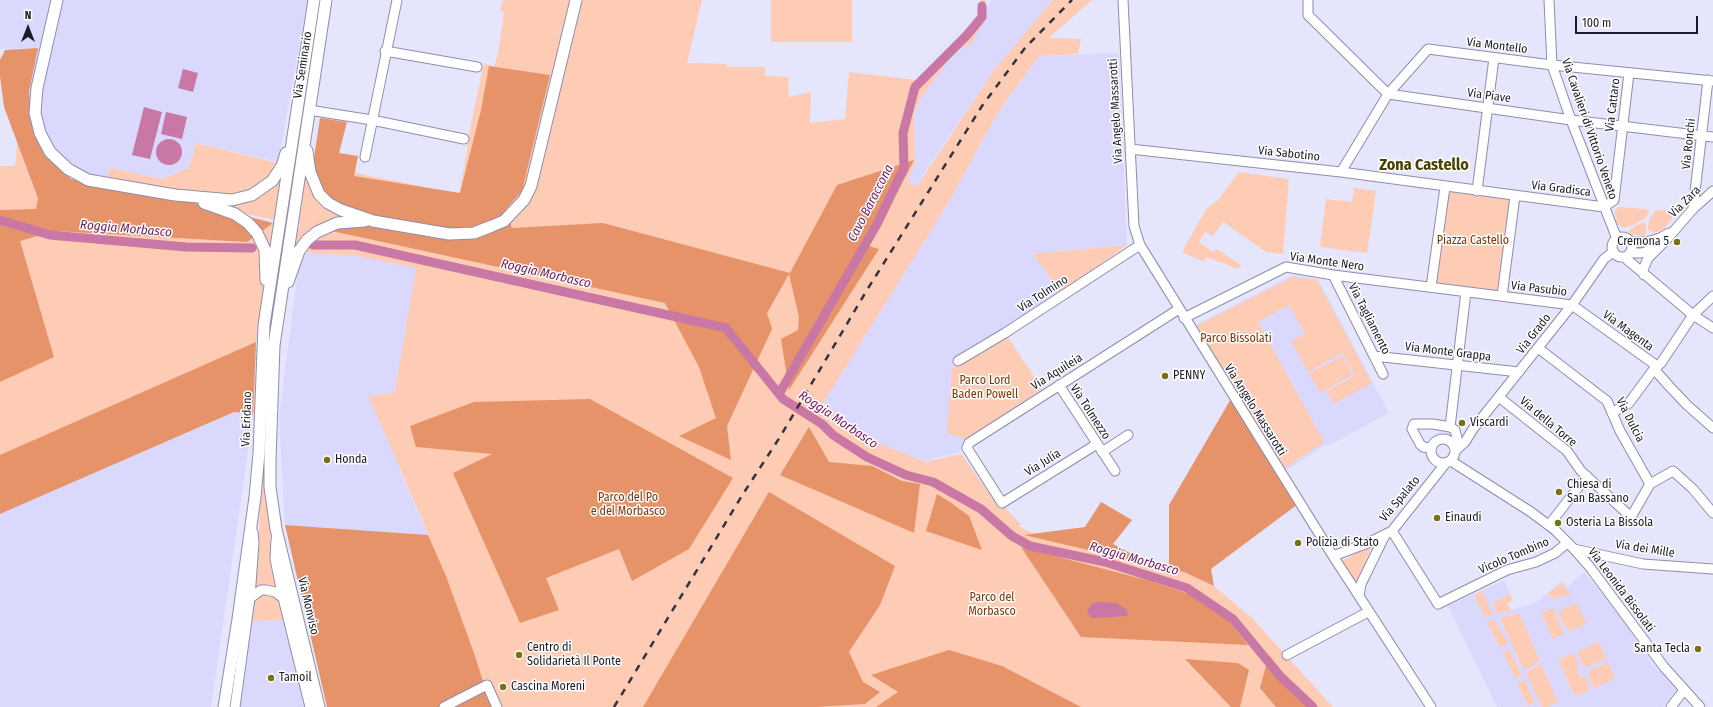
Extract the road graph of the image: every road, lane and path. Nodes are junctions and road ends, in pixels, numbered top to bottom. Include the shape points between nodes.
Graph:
1 (58, 0) edge
2 (314, 0) edge
3 (326, 0) edge
4 (397, 0) edge
5 (1123, 0) edge
6 (1308, 0) edge
7 (1549, 0) edge
8 (575, 1) edge
9 (386, 51) junction
10 (1494, 58) junction
11 (1552, 65) junction
12 (477, 66) dead end
13 (1629, 73) junction
14 (1710, 81) edge
15 (1388, 94) junction
16 (1488, 108) junction
17 (314, 111) dead end
18 (372, 120) junction
19 (1571, 120) junction
20 (1622, 126) junction
21 (294, 132) junction
22 (306, 134) junction
23 (1702, 135) junction
24 (1713, 137) edge
25 (464, 139) dead end
26 (1130, 149) junction
27 (365, 157) dead end
28 (1341, 172) junction
29 (1445, 187) junction
30 (1477, 190) junction
31 (1713, 191) edge
32 (175, 195) junction
33 (1515, 196) junction
34 (1604, 206) junction
35 (1693, 209) junction
36 (373, 221) junction
37 (1675, 229) junction
38 (1617, 239) junction
39 (1630, 242) junction
40 (1140, 245) junction
41 (1656, 249) junction
42 (1613, 252) junction
43 (1627, 255) junction
44 (1333, 275) junction
45 (1644, 275) junction
46 (1430, 287) junction
47 (1466, 292) junction
48 (1502, 296) junction
49 (1713, 296) edge
50 (1572, 305) junction
51 (278, 307) junction
52 (1178, 310) junction
53 (1693, 315) junction
54 (1184, 318) junction
55 (264, 325) junction
56 (1713, 328) edge
57 (1538, 348) junction
58 (1374, 356) junction
59 (958, 361) dead end
60 (1457, 366) junction
61 (1654, 369) junction
62 (1519, 372) junction
63 (1383, 374) dead end
64 (1058, 385) junction
65 (1500, 398) junction
66 (1612, 413) junction
67 (1407, 418) dead end
68 (1413, 427) junction
69 (1450, 427) junction
70 (1713, 428) edge
71 (1473, 430) junction
72 (1128, 435) dead end
73 (1453, 440) junction
74 (1100, 448) junction
75 (1430, 448) junction
76 (1455, 451) junction
77 (1434, 460) junction
78 (1448, 462) junction
79 (1115, 471) dead end
80 (1587, 476) junction
81 (1433, 479) junction
82 (1650, 484) junction
83 (1002, 503) joint
84 (273, 511) joint
85 (1713, 513) edge
86 (252, 519) junction
87 (1549, 526) junction
88 (276, 528) junction
89 (1388, 532) junction
90 (1567, 543) junction
91 (1574, 549) junction
92 (1333, 556) junction
93 (1713, 569) edge
94 (1358, 596) junction
95 (250, 598) junction
96 (283, 598) junction
97 (1368, 612) junction
98 (1286, 654) dead end
99 (1684, 690) junction
100 (224, 707) edge
101 (235, 707) edge
102 (310, 707) edge
103 (319, 707) edge
104 (444, 707) edge
105 (497, 707) edge
106 (1431, 707) edge
107 (1671, 707) edge
108 (1700, 707) edge

1 - 32 main road via 37,88 35,112 40,133 50,152 68,170 88,180
2 - 21 main road, Via Seminario
3 - 22 main road, Via Seminario
4 - 9 street
5 - 26 street, Via Angelo Massarotti
6 - 15 street via 1308,15
7 - 11 street, Via Cavalieri di Vittorio Veneto
8 - 36 main road via 531,186 514,212 504,221 474,233 449,234
9 - 12 street
9 - 18 street
10 - 11 street, Via Montello
10 - 15 street, Via Montello via 1428,49
10 - 16 street
11 - 13 street, Via Montello
11 - 19 street, Via Cavalieri di Vittorio Veneto
13 - 14 street, Via Montello
13 - 20 street, Via Cattaro
14 - 23 street, Via Ronchi
15 - 16 street, Via Piave
15 - 28 street, Via Montello
16 - 19 street, Via Piave
16 - 30 street
17 - 18 street
18 - 25 street
18 - 27 street
19 - 20 street, Via Piave
19 - 34 street, Via Cavalieri di Vittorio Veneto
20 - 23 street, Via Piave
20 - 34 street, Via Cattaro via 1614,200
21 - 32 main road via 277,174 272,181 252,195 219,200
21 - 55 main road, Via Eridano
22 - 36 main road via 310,172 319,194 341,210
22 - 51 main road, Via Eridano
23 - 24 street, Via Piave
23 - 35 street, Via Ronchi
26 - 28 street, Via Sabotino
26 - 40 street, Via Angelo Massarotti via 1134,226
28 - 29 street, Via Sabotino
29 - 30 street
29 - 46 street
30 - 33 street
31 - 35 street, Via Zara
32 - 55 main road via 235,214 257,233 265,250 266,261
33 - 34 street, Via Gradisca
33 - 48 street
34 - 38 street, Via Cavalieri di Vittorio Veneto
35 - 37 street, Via Zara
36 - 51 main road via 337,223 317,232 307,240 299,251
37 - 39 street via 1647,242
37 - 41 street, Via Zara
38 - 39 street via 1626,238
38 - 42 street via 1612,246
39 - 43 street via 1632,248
40 - 52 street, Via Angelo Massarotti
40 - 59 street, Via Tolmino via 1005,334
41 - 43 street
41 - 45 street, Via Zara via 1644,264
42 - 43 street via 1617,256
42 - 50 street, Via Grado via 1604,260
43 - 45 street
44 - 46 street, Via Monte Nero
44 - 54 street, Via Monte Nero via 1286,267
44 - 58 street, Via Tagliamento
45 - 53 street
46 - 47 street
47 - 48 street
47 - 60 street
48 - 50 street, Via Pasubio
49 - 53 street
50 - 57 street, Via Grado
50 - 61 street, Via Magenta via 1657,366
51 - 84 main road, Via Eridano via 272,367 270,487
52 - 54 street, Via Angelo Massarotti
52 - 64 street, Via Aquileia
53 - 56 street
53 - 61 street via 1661,363
54 - 92 street, Via Angelo Massarotti
55 - 86 main road, Via Eridano via 259,453
57 - 62 street, Via Grado
57 - 66 street, Via Dulcia via 1603,396
58 - 60 street, Via Monte Grappa
58 - 63 street, Via Tagliamento
60 - 62 street, Via Monte Grappa
60 - 69 street
61 - 66 street via 1629,403
61 - 70 street, Via Magenta via 1687,406
62 - 65 street, Via Grado
64 - 74 street, Via Tolmezzo
64 - 83 street, Via Aquileia via 969,443 967,448
65 - 71 street, Via Grado
65 - 80 street, Via della Torre via 1567,451
66 - 82 street, Via Dulcia
67 - 68 street
68 - 69 street via 1414,424 1421,423
68 - 75 street via 1412,430 1420,444
69 - 73 street via 1455,430
71 - 73 street, Via Grado
71 - 76 street, Via Grado
72 - 74 street, Via Tolmezzo
73 - 75 street via 1438,439
73 - 76 street
74 - 79 street, Via Tolmezzo
74 - 83 street, Via Julia
75 - 77 street
76 - 78 street
77 - 78 street via 1441,464
77 - 81 street, Via Spalato
78 - 81 street, Via Spalato
78 - 87 street, Via Leonida Bissolati via 1531,512
80 - 82 street, Via della Torre via 1631,517
80 - 87 street
81 - 89 street, Via Spalato
82 - 85 street via 1673,471 1693,489
84 - 88 main road, Via Monviso
86 - 95 street via 254,543
86 - 100 main road, Via Eridano
87 - 90 street, Via Leonida Bissolati
88 - 96 street via 276,559
88 - 103 main road, Via Monviso
89 - 90 street, Vicolo Tombino via 1438,604 1507,570 1536,562 1555,553
89 - 92 street, Via Spalato via 1368,543
89 - 94 street, Via Spalato via 1361,584
90 - 91 street, Via Leonida Bissolati
91 - 93 street, Via dei Mille via 1643,564
91 - 99 street, Via Leonida Bissolati
92 - 94 street, Via Angelo Massarotti
94 - 97 street, Via Angelo Massarotti
95 - 96 street via 261,590 266,590 275,592
95 - 101 street
96 - 102 street
97 - 98 street
97 - 106 street, Via Angelo Massarotti
99 - 107 street
99 - 108 street, Via Leonida Bissolati
104 - 105 street via 487,685

